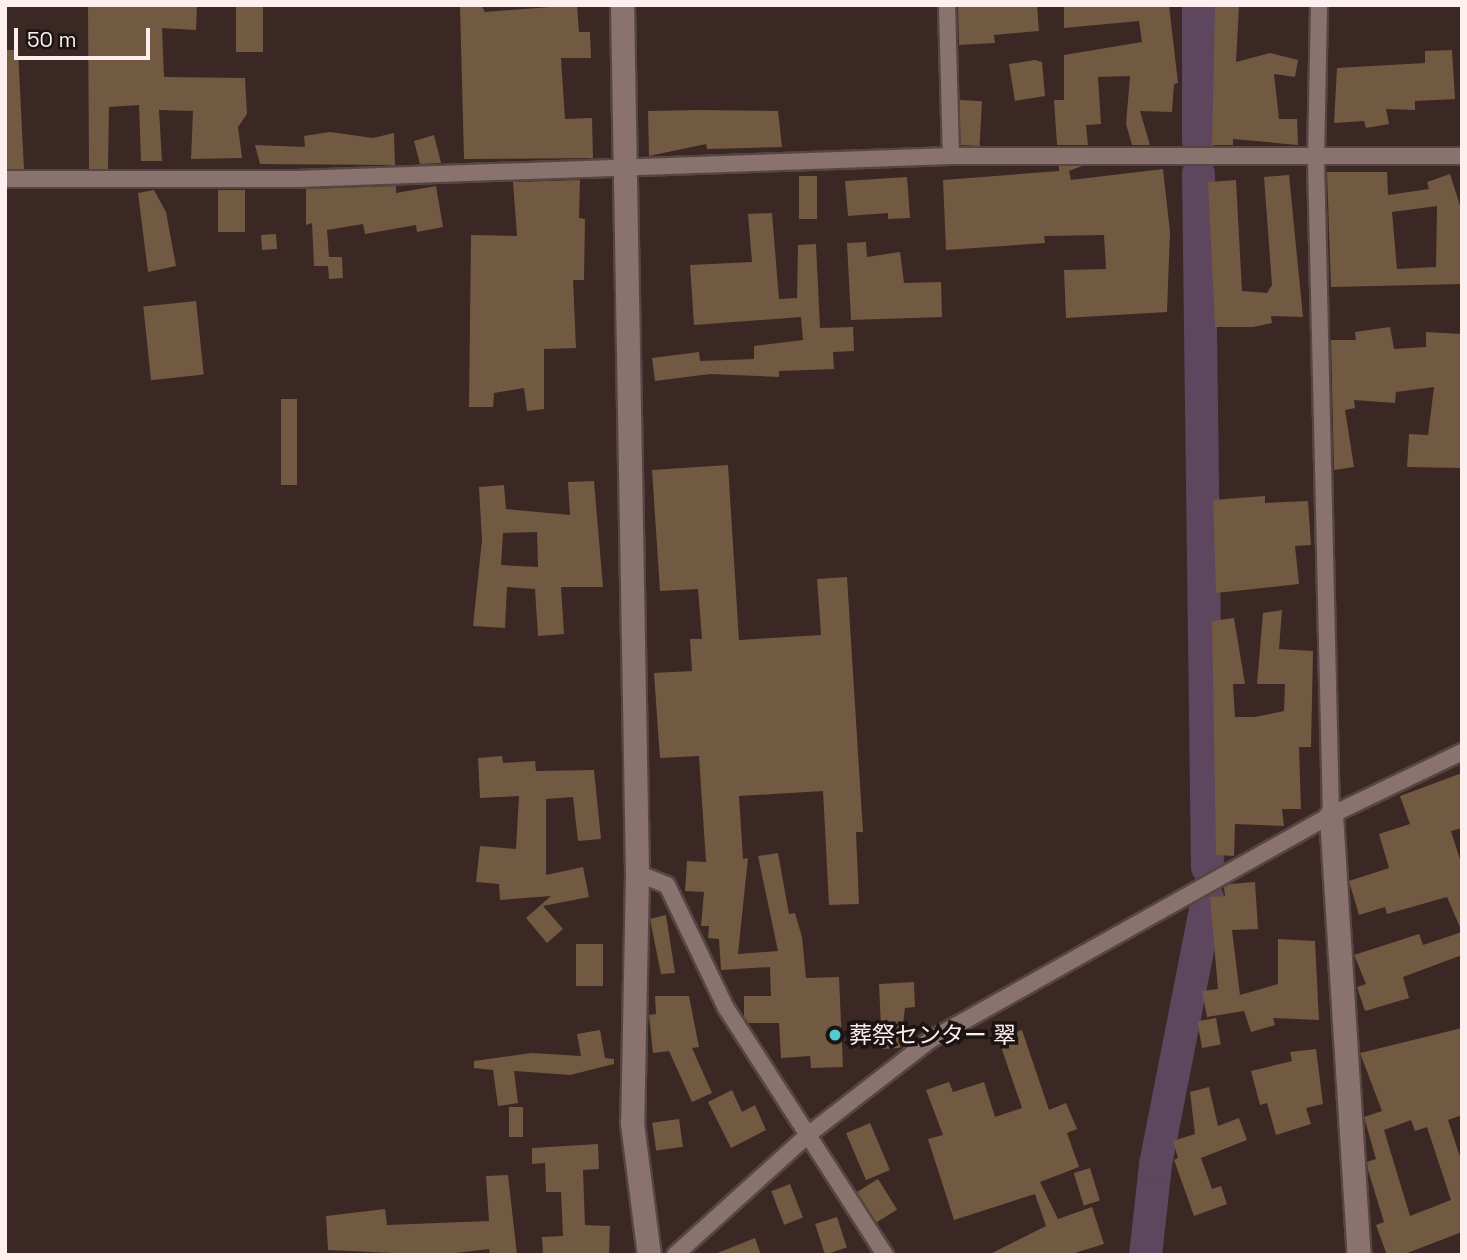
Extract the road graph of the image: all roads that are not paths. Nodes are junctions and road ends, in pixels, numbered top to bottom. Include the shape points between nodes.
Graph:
1 (622, 5) edge
2 (947, 5) edge
3 (1319, 5) edge
4 (951, 156) junction
5 (1462, 156) edge
6 (1316, 160) junction
7 (625, 170) junction
8 (5, 179) edge
9 (1462, 752) edge
10 (1331, 815) junction
11 (637, 873) junction
12 (808, 1134) junction
13 (649, 1255) edge
14 (675, 1255) edge
15 (884, 1255) edge
16 (1359, 1255) edge

1 - 7 street
2 - 4 street
3 - 6 street
4 - 6 street
4 - 7 street
5 - 6 street
6 - 10 street
7 - 8 street
7 - 11 street
9 - 10 street
10 - 12 street via 930,1040
10 - 16 street
11 - 12 street via 667,885 726,1008
11 - 13 street via 632,1123
12 - 14 street
12 - 15 street

